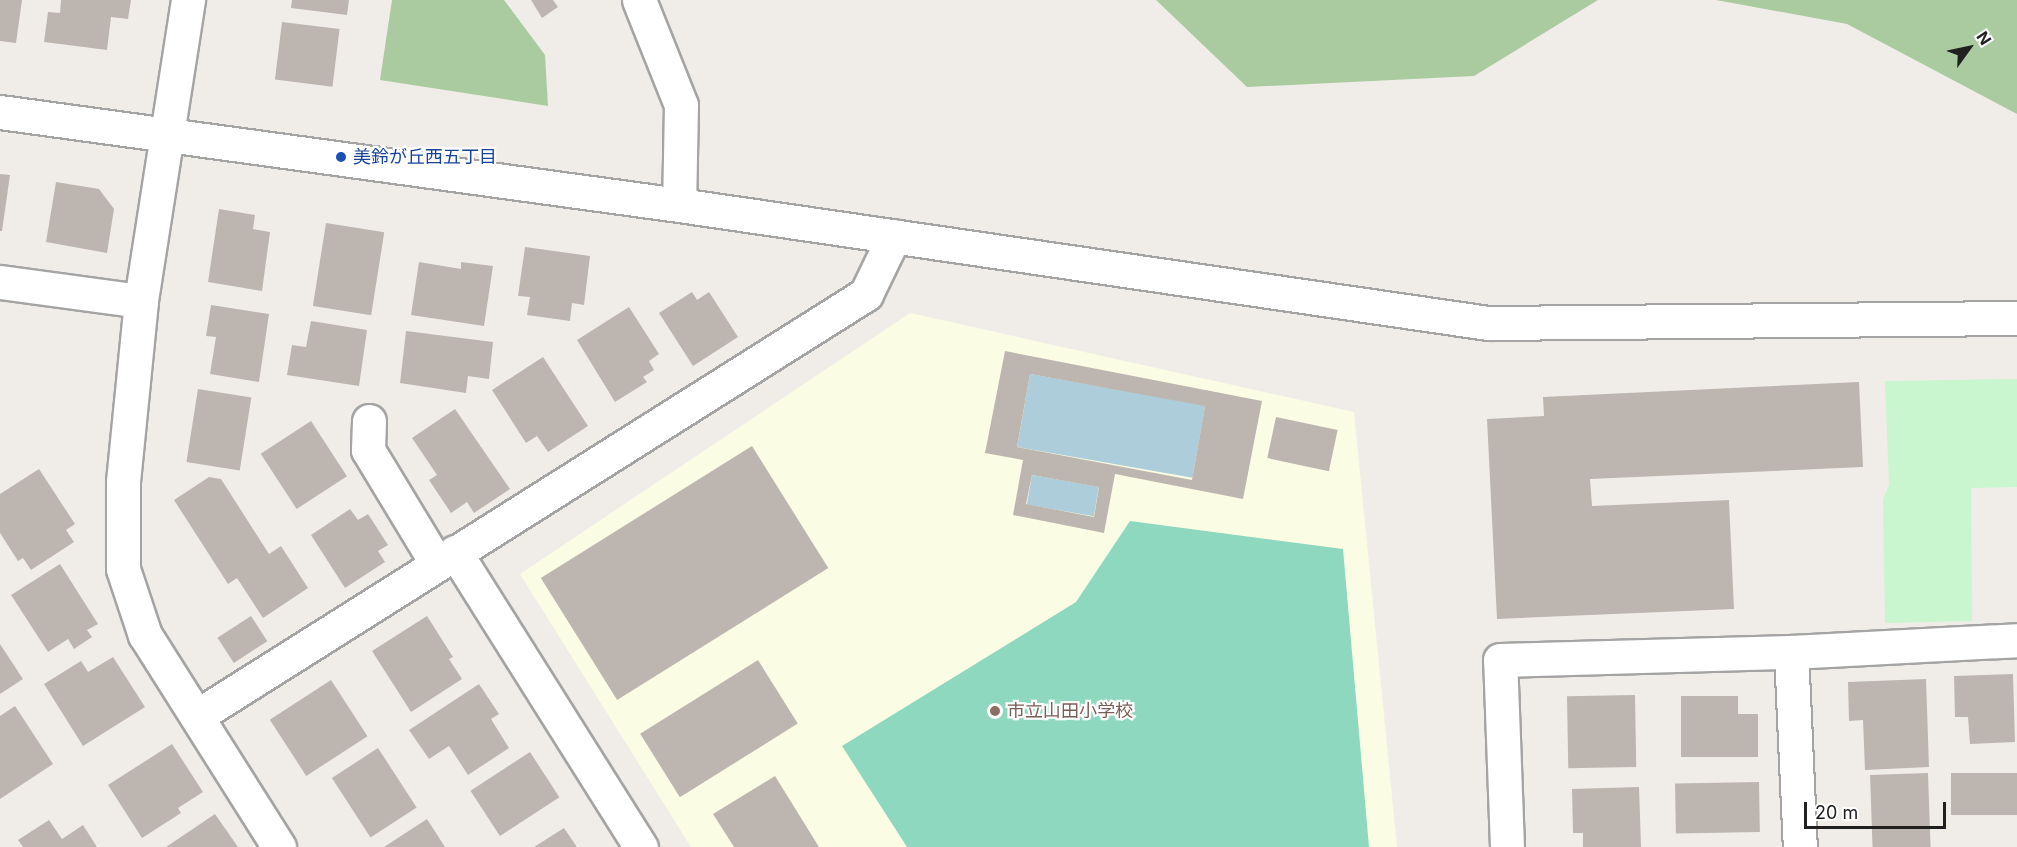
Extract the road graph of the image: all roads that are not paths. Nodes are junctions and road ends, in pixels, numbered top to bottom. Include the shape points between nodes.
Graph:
1 (188, 0) edge
2 (639, 0) edge
3 (0, 112) edge
4 (168, 133) junction
5 (679, 205) junction
6 (894, 236) junction
7 (0, 282) edge
8 (141, 301) junction
9 (2017, 318) edge
10 (369, 421) dead end
11 (446, 558) junction
12 (2017, 640) edge
13 (1791, 652) junction
14 (197, 716) junction
15 (279, 847) edge
16 (641, 847) edge
17 (1507, 847) edge
18 (1800, 847) edge

1 - 4 street
2 - 5 street via 681,105
3 - 4 street
4 - 5 street
4 - 8 street
5 - 6 street
6 - 9 street via 1488,323
6 - 11 street via 866,294
7 - 8 street
8 - 14 street via 123,482 123,569 145,635
10 - 11 street via 368,450
11 - 14 street
11 - 16 street
12 - 13 street
13 - 17 street via 1500,660
13 - 18 street
14 - 15 street

